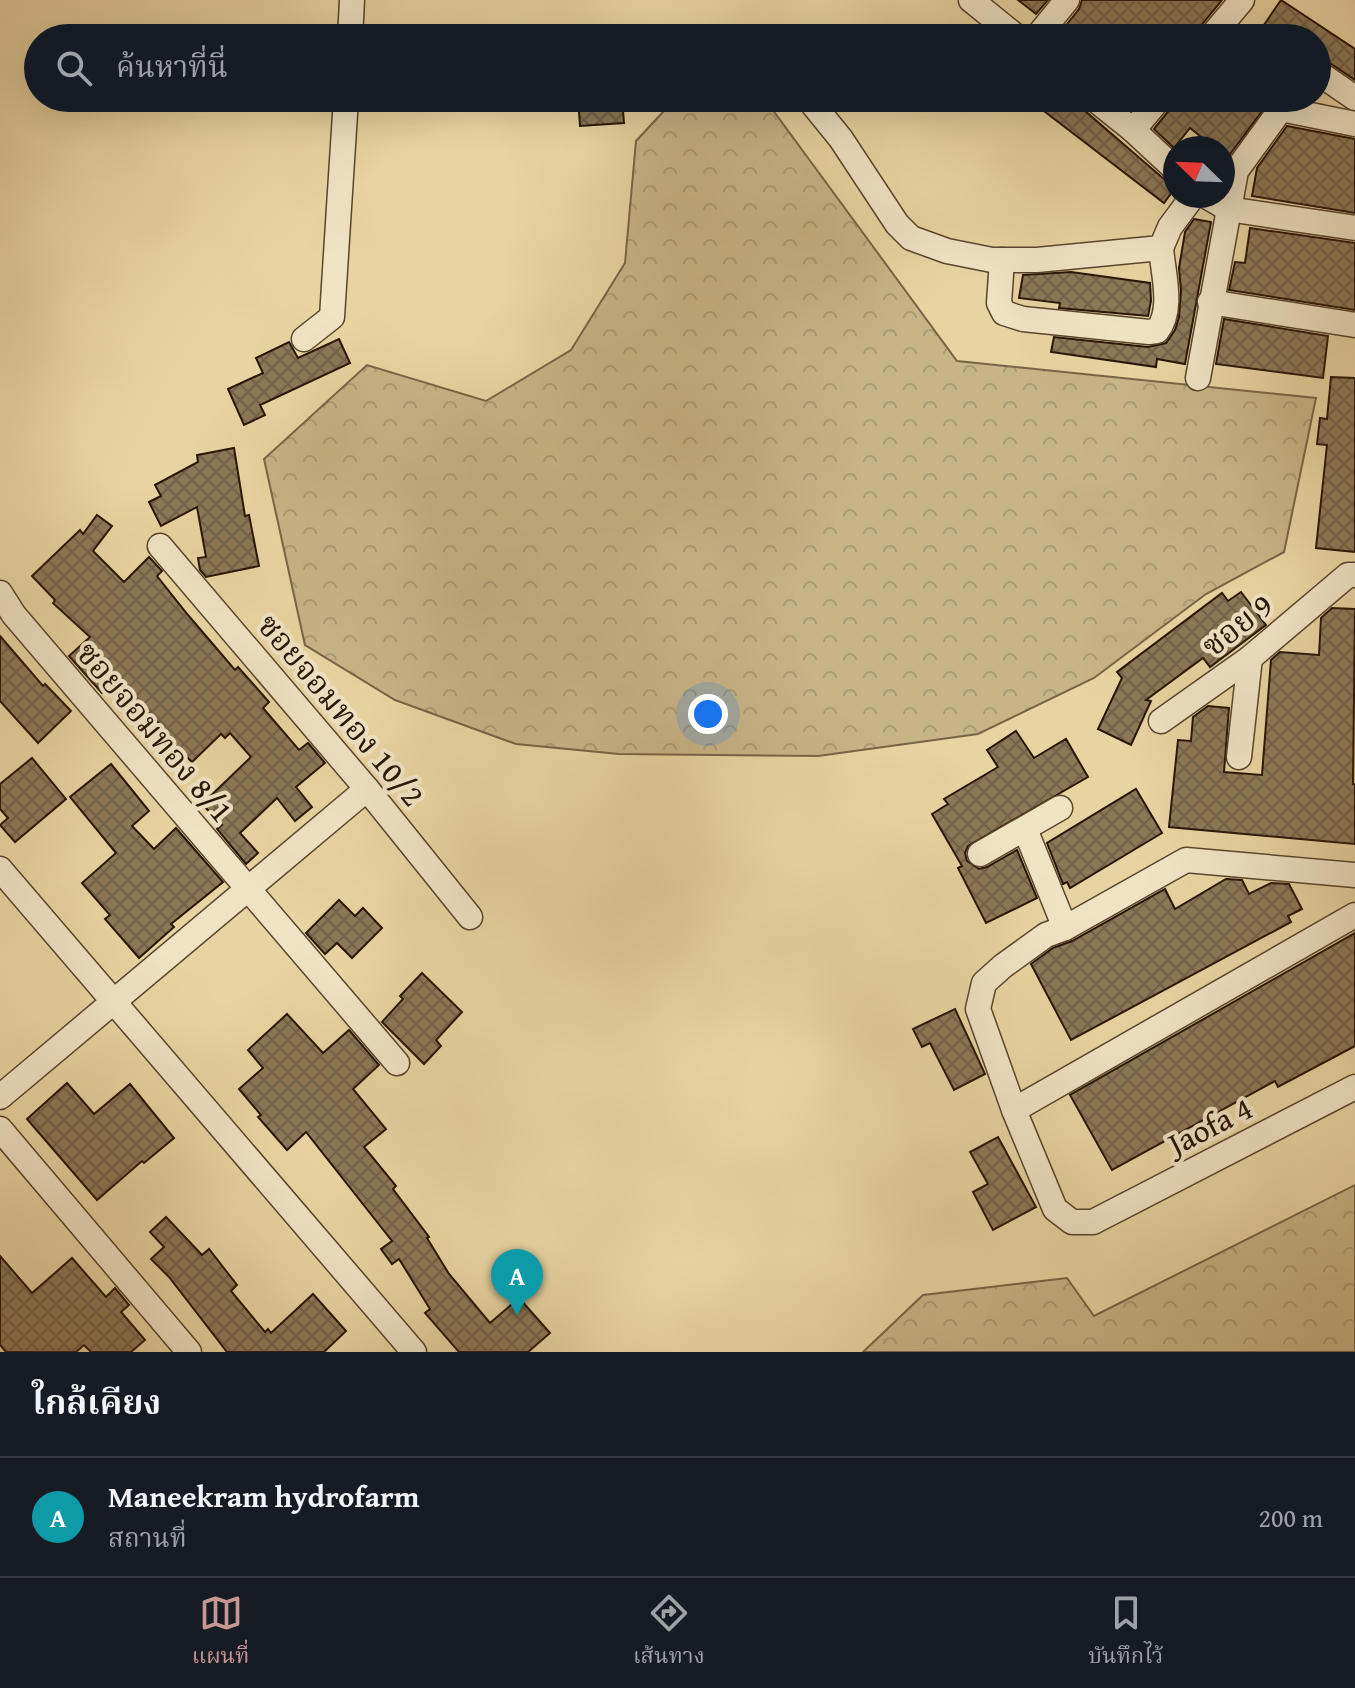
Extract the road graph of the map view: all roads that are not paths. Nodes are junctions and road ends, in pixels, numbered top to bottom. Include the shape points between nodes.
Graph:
1 (352, 0) edge
2 (971, 0) edge
3 (1067, 0) edge
4 (1242, 0) edge
5 (351, 24) edge
6 (1001, 24) edge
7 (1047, 24) edge
8 (1222, 24) edge
9 (1331, 82) edge
10 (1355, 98) edge
11 (345, 112) edge
12 (819, 112) edge
13 (1110, 112) edge
14 (1148, 112) edge
15 (1279, 112) edge
16 (1296, 112) edge
17 (1355, 124) edge
18 (1133, 130) junction
19 (1163, 158) edge
20 (1184, 208) edge
21 (1228, 209) junction
22 (1355, 228) edge
23 (1161, 248) junction
24 (1002, 260) junction
25 (1210, 302) junction
26 (1355, 325) edge
27 (304, 339) dead end
28 (1198, 378) dead end
29 (160, 546) dead end
30 (1352, 575) edge
31 (0, 593) edge
32 (7, 621) edge
33 (1250, 658) junction
34 (1161, 721) dead end
35 (1239, 757) dead end
36 (367, 789) junction
37 (1060, 808) dead end
38 (1025, 829) junction
39 (980, 854) dead end
40 (0, 869) edge
41 (1355, 875) edge
42 (246, 890) junction
43 (1355, 915) edge
44 (470, 917) dead end
45 (1065, 928) junction
46 (113, 1002) junction
47 (397, 1063) dead end
48 (1355, 1087) edge
49 (0, 1097) edge
50 (1014, 1110) junction
51 (0, 1129) edge
52 (189, 1352) edge
53 (414, 1352) edge

1 - 5 street
2 - 6 street
3 - 7 street
4 - 8 street
9 - 10 street
11 - 27 street via 332,317
12 - 24 street via 911,238 947,251
13 - 18 street
14 - 18 street
15 - 21 street via 1236,171
16 - 17 street
18 - 19 street
20 - 23 street
21 - 22 street
21 - 25 street
23 - 24 street
23 - 24 street via 1167,293 1162,325 1149,332 1004,313 998,291
25 - 26 street
25 - 28 street
29 - 36 street, ซอยจอมทอง 10/2
30 - 33 street, ซอย 9
31 - 32 street, ซอยจอมทอง 8/1
32 - 42 street, ซอยจอมทอง 8/1
33 - 34 street, ซอย 9
33 - 35 street
36 - 42 street
36 - 44 street, ซอยจอมทอง 10/2
37 - 38 street
38 - 39 street
38 - 45 street
40 - 46 street
41 - 45 street via 1186,860
42 - 46 street
42 - 47 street, ซอยจอมทอง 8/1
43 - 50 street
45 - 50 street via 1046,935 984,983 978,1009
46 - 49 street
46 - 53 street
48 - 50 street, Jaofa 4 via 1093,1222 1072,1222 1055,1209
51 - 52 street

